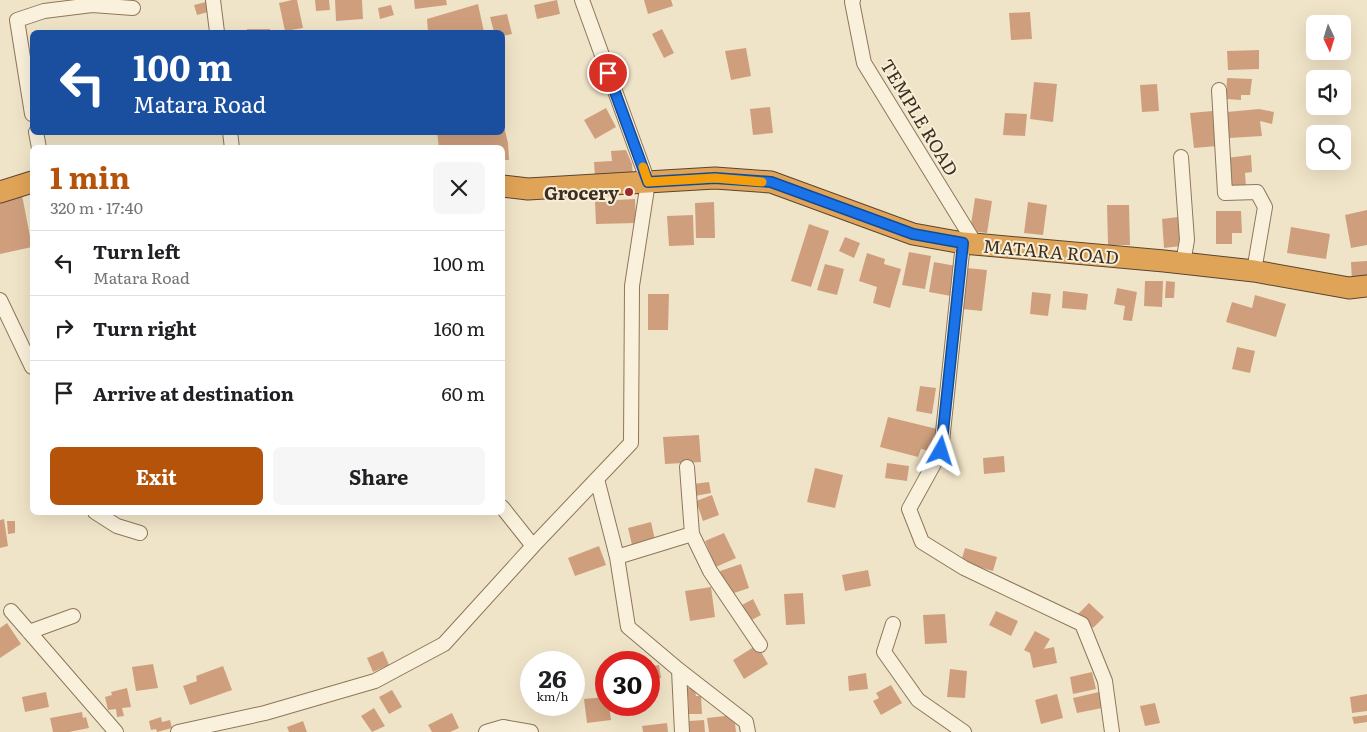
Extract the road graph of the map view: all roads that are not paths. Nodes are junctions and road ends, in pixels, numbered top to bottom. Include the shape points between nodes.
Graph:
1 (213, 0) edge
2 (582, 0) edge
3 (853, 0) edge
4 (133, 8) dead end
5 (217, 30) edge
6 (1219, 90) dead end
7 (30, 101) edge
8 (1181, 157) dead end
9 (648, 182) junction
10 (30, 183) edge
11 (505, 186) edge
12 (0, 192) edge
13 (970, 244) junction
14 (1183, 263) junction
15 (1254, 271) junction
16 (1367, 286) edge
17 (0, 300) edge
18 (30, 363) edge
19 (687, 467) dead end
20 (597, 479) junction
21 (505, 511) edge
22 (100, 515) edge
23 (140, 533) dead end
24 (692, 534) junction
25 (533, 546) junction
26 (616, 557) junction
27 (11, 611) dead end
28 (73, 616) dead end
29 (893, 624) dead end
30 (29, 632) junction
31 (760, 645) dead end
32 (679, 670) junction
33 (116, 732) edge
34 (178, 732) edge
35 (486, 732) edge
36 (530, 732) edge
37 (682, 732) edge
38 (748, 732) edge
39 (964, 732) edge
40 (1112, 732) edge

1 - 5 street
2 - 9 street
3 - 13 street, TEMPLE ROAD via 864,63
4 - 7 street via 92,5 44,11 17,20
6 - 15 street via 1225,193 1257,192 1265,207
8 - 14 street via 1187,240
9 - 11 highway, MATARA ROAD via 528,189
9 - 13 highway, MATARA ROAD via 715,178 771,182 913,234
9 - 20 street via 632,286 632,443
10 - 12 highway
13 - 14 highway, MATARA ROAD
13 - 40 street via 941,451 910,509 922,542 964,568 1082,624 1105,681
14 - 15 highway, MATARA ROAD
15 - 16 highway, MATARA ROAD via 1349,288
17 - 18 street
19 - 24 street
20 - 25 street
20 - 26 street
21 - 25 street
22 - 23 street via 117,526
24 - 26 street
24 - 31 street via 710,571
25 - 34 street via 444,644 375,681 265,713
26 - 32 street via 628,626
27 - 30 street
28 - 30 street
29 - 39 street via 884,652 918,700
30 - 33 street
32 - 37 street
32 - 38 street via 746,722
35 - 36 street via 503,727

